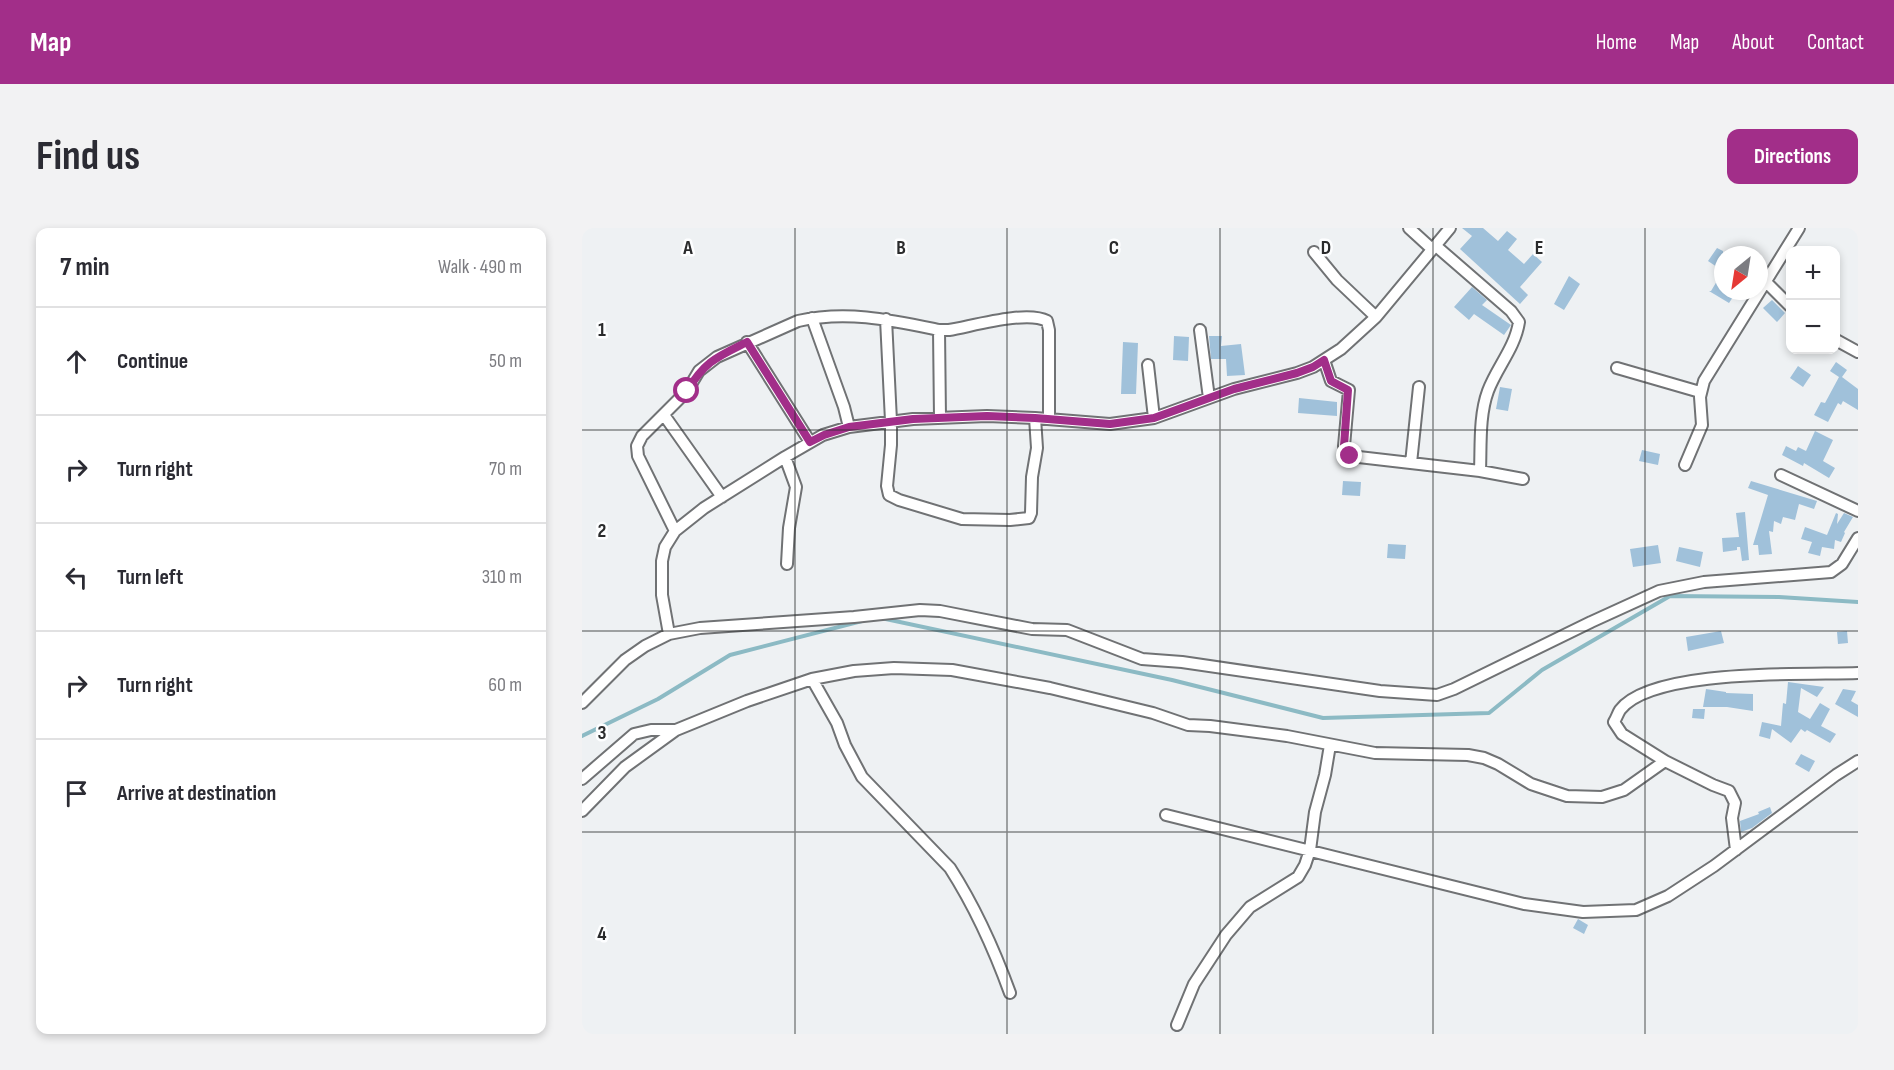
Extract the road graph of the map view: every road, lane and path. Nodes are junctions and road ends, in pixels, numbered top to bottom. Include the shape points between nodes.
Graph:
1 (1409, 228) edge
2 (1450, 228) edge
3 (1799, 228) edge
4 (1434, 248) junction
5 (1314, 252) dead end
6 (1768, 279) edge
7 (1768, 284) edge
8 (1755, 300) edge
9 (1786, 301) edge
10 (1376, 317) junction
11 (812, 318) junction
12 (886, 319) junction
13 (939, 330) junction
14 (1200, 330) dead end
15 (747, 342) junction
16 (1840, 342) edge
17 (1858, 352) edge
18 (1324, 360) junction
19 (1148, 364) dead end
20 (1617, 368) dead end
21 (1419, 387) dead end
22 (1700, 392) junction
23 (1209, 398) junction
24 (664, 415) junction
25 (940, 418) junction
26 (1035, 418) junction
27 (1154, 418) junction
28 (1049, 419) junction
29 (891, 421) junction
30 (849, 427) junction
31 (810, 442) junction
32 (784, 457) junction
33 (1411, 464) junction
34 (1685, 465) dead end
35 (1480, 471) junction
36 (1781, 475) dead end
37 (1522, 479) dead end
38 (722, 497) junction
39 (1858, 511) edge
40 (675, 531) junction
41 (1858, 538) edge
42 (787, 564) dead end
43 (669, 634) junction
44 (1858, 673) edge
45 (812, 679) junction
46 (582, 704) edge
47 (676, 730) junction
48 (1330, 745) junction
49 (1858, 760) edge
50 (1665, 761) junction
51 (582, 779) edge
52 (582, 811) edge
53 (1166, 815) dead end
54 (1310, 850) junction
55 (1736, 850) junction
56 (1010, 993) dead end
57 (1177, 1025) dead end

1 - 4 street
2 - 4 street
3 - 6 street
4 - 10 street
4 - 35 street via 1503,304 1519,322 1488,392
5 - 10 street
7 - 9 street
8 - 22 street
10 - 18 street
11 - 12 street
11 - 15 street
11 - 30 street
12 - 13 street
12 - 29 street
13 - 25 street
13 - 28 street via 1011,319 1040,317 1047,321
14 - 23 street
15 - 24 street via 699,371 687,391
15 - 31 street
16 - 17 street
18 - 23 street via 1297,373
18 - 33 street via 1331,381 1348,390 1346,452 1350,456
19 - 27 street
20 - 22 street
21 - 33 street
22 - 34 street via 1702,425
23 - 27 street
24 - 38 street
24 - 40 street via 637,446 638,456
25 - 26 street
25 - 29 street
26 - 28 street
26 - 29 street via 1037,448 1031,513 1023,519 962,519 889,495
27 - 28 street via 1110,424
29 - 30 street
30 - 31 street
31 - 32 street
32 - 38 street
32 - 42 street via 796,487
33 - 35 street
35 - 37 street
36 - 39 street
38 - 40 street
40 - 43 street via 662,561 662,595
41 - 43 street via 1842,564 1831,572 1704,582 1659,591 1437,695 1142,659 1067,630 1032,629 940,611 700,628
43 - 46 street via 625,660
44 - 50 street via 1726,677 1665,687 1636,697 1620,710 1614,722 1622,734
45 - 47 street
45 - 48 street via 894,668 951,670 1050,688 1188,725
45 - 56 street via 862,777 959,882 993,946
47 - 51 street via 634,734
47 - 52 street via 625,767
48 - 50 street via 1376,753 1484,758 1531,784 1567,796 1602,797 1624,790
48 - 54 street
49 - 55 street
50 - 55 street via 1729,791 1735,803 1732,818
53 - 54 street
54 - 55 street via 1524,904 1583,912 1636,910 1668,896
54 - 57 street via 1298,877 1250,907 1226,935 1194,984

